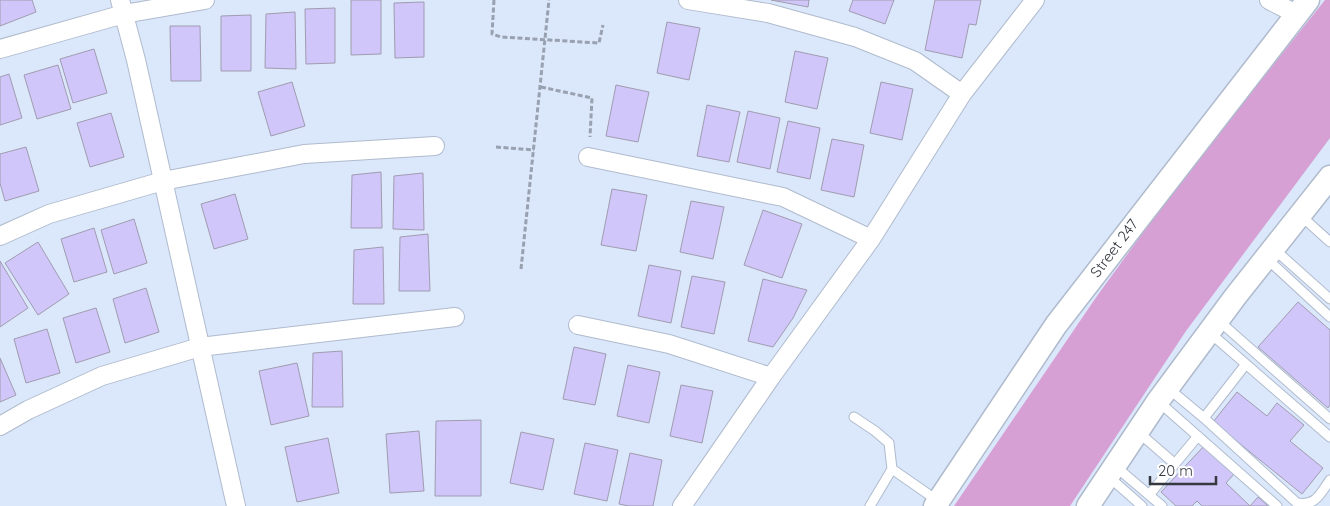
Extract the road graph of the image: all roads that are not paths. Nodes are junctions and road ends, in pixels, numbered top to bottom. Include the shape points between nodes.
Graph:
1 (205, 0) edge
2 (688, 0) edge
3 (1035, 0) edge
4 (1269, 0) edge
5 (122, 7) edge
6 (1302, 7) edge
7 (0, 49) edge
8 (962, 94) junction
9 (436, 146) dead end
10 (588, 157) road end
11 (1330, 177) edge
12 (163, 181) junction
13 (1300, 215) junction
14 (0, 236) edge
15 (871, 239) junction
16 (1330, 242) edge
17 (1270, 253) junction
18 (1330, 298) edge
19 (454, 317) dead end
20 (1330, 317) edge
21 (578, 325) dead end
22 (1214, 326) junction
23 (200, 347) junction
24 (1246, 364) junction
25 (771, 377) junction
26 (1163, 394) junction
27 (854, 418) dead end
28 (1204, 418) junction
29 (1330, 419) edge
30 (0, 426) edge
31 (1137, 431) junction
32 (1198, 436) junction
33 (1330, 436) edge
34 (1175, 464) junction
35 (892, 469) junction
36 (1111, 471) junction
37 (1330, 480) edge
38 (1149, 495) junction
39 (936, 504) edge
40 (236, 506) edge
41 (682, 506) edge
42 (870, 506) edge
43 (1088, 506) edge
44 (1142, 506) edge
45 (1162, 506) edge
46 (1277, 506) edge

1 - 5 street
2 - 8 street via 768,13 855,36 915,61
3 - 8 street
4 - 6 street
5 - 7 street
5 - 12 street
6 - 39 street, Street 247 via 1056,325
8 - 15 street
9 - 12 street via 304,154
10 - 15 street via 783,197
11 - 13 street
12 - 14 street via 49,214
12 - 23 street
13 - 16 lane
13 - 17 street
15 - 25 street
17 - 18 lane
17 - 20 lane
17 - 22 street
19 - 23 street
21 - 25 street via 669,344
22 - 24 lane
22 - 26 street
22 - 29 lane
23 - 30 street via 102,376
23 - 40 street
24 - 28 lane
24 - 33 lane
25 - 41 street
26 - 28 lane
26 - 31 street
26 - 32 lane
27 - 35 lane via 888,443
28 - 37 lane via 1297,503 1315,501
31 - 34 lane
31 - 36 street
32 - 34 lane
32 - 46 lane
34 - 38 lane
35 - 39 lane
35 - 42 lane
36 - 38 lane
36 - 43 street
36 - 44 lane
38 - 45 lane

